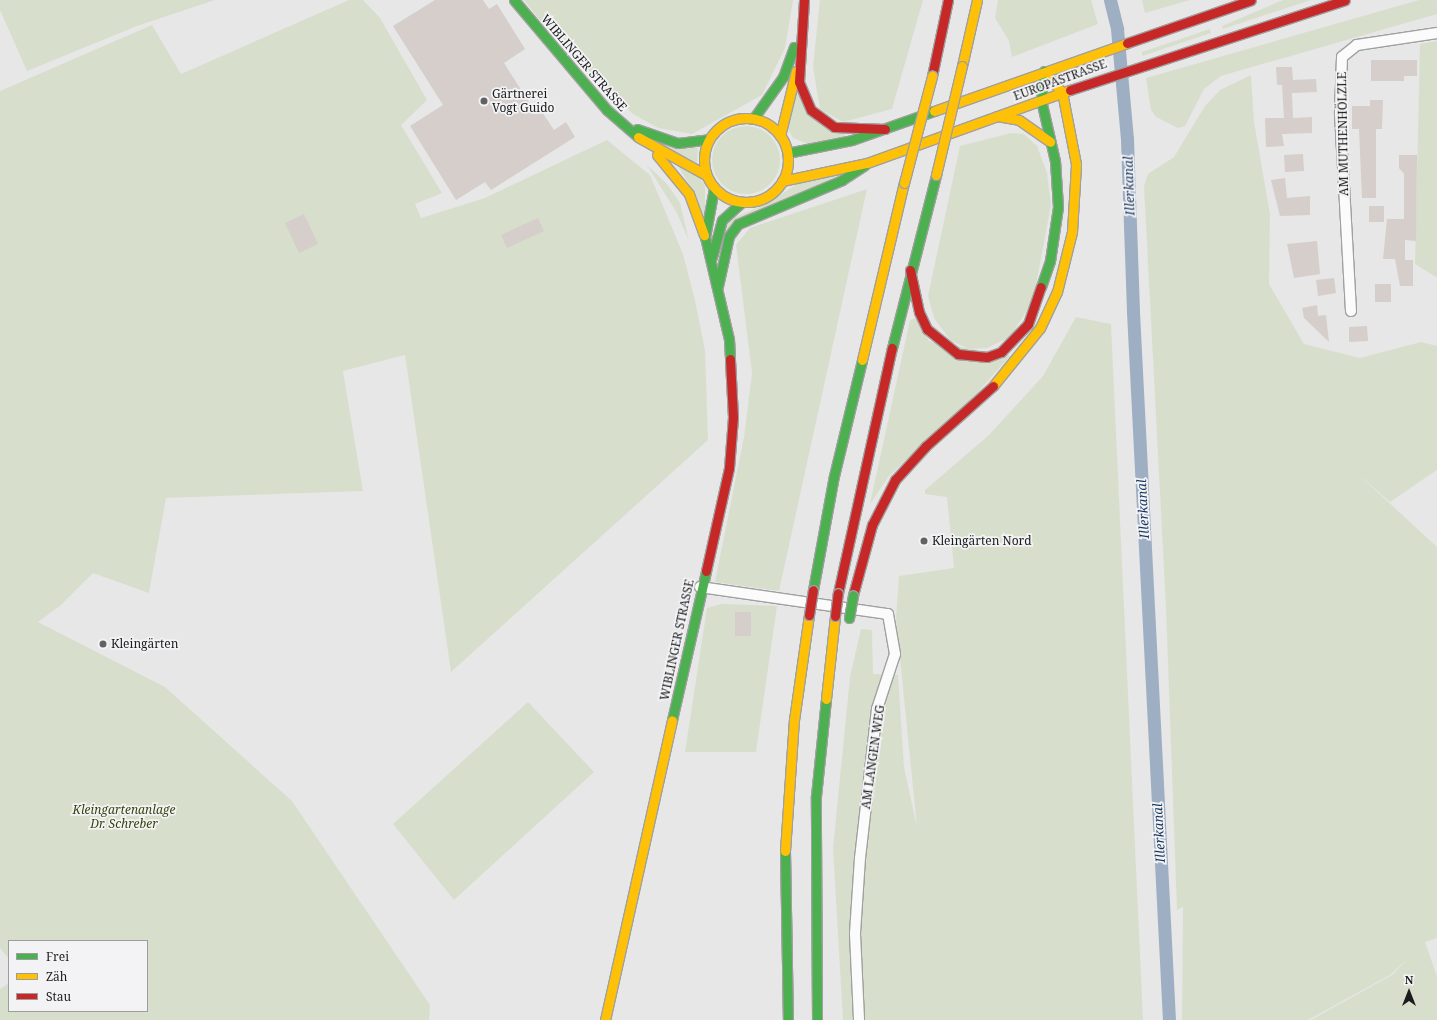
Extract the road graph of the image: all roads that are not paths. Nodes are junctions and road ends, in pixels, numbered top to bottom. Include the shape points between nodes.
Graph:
1 (514, 0) edge
2 (804, 0) edge
3 (977, 0) edge
4 (1251, 0) edge
5 (1345, 0) edge
6 (947, 3) edge
7 (800, 24) junction
8 (1437, 33) edge
9 (798, 62) junction
10 (1044, 71) junction
11 (1062, 92) junction
12 (1041, 100) junction
13 (997, 116) junction
14 (753, 119) junction
15 (621, 123) junction
16 (885, 129) junction
17 (780, 136) junction
18 (709, 139) junction
19 (1050, 142) junction
20 (647, 144) junction
21 (787, 153) junction
22 (867, 163) junction
23 (706, 175) junction
24 (782, 181) junction
25 (714, 188) junction
26 (742, 202) junction
27 (705, 237) junction
28 (711, 263) junction
29 (910, 270) junction
30 (718, 290) junction
31 (1351, 311) dead end
32 (700, 587) junction
33 (826, 686) junction
34 (606, 1020) edge
35 (788, 1020) edge
36 (817, 1020) edge
37 (859, 1020) edge

1 - 15 main road, WIBLINGER STRASSE
2 - 7 main road
3 - 29 main road, bridge via 936,175
4 - 10 main road, EUROPASTRASSE
5 - 11 main road, EUROPASTRASSE via 1159,58
6 - 35 main road, bridge via 932,76 834,476 812,590 794,720 785,856
7 - 9 main road
7 - 14 main road via 783,77
8 - 31 street, AM MUTHENHÖLZLE via 1357,46 1342,57 1340,112
9 - 16 main road via 806,100 821,121 850,130
9 - 17 main road
10 - 11 main road
10 - 12 main road
10 - 16 main road, EUROPASTRASSE
11 - 12 main road, EUROPASTRASSE
11 - 33 main road, bridge via 1076,164 1072,232 1057,292 1040,328 1024,351 974,407 909,463 882,502 872,525 847,626
12 - 13 main road, EUROPASTRASSE
12 - 19 main road
13 - 19 main road via 1019,120
13 - 22 main road, EUROPASTRASSE
14 - 17 main road via 764,122
14 - 18 main road via 728,122
15 - 18 main road, WIBLINGER STRASSE via 665,141 690,144
15 - 20 main road, WIBLINGER STRASSE
16 - 21 main road, EUROPASTRASSE via 826,147
17 - 21 main road
18 - 23 main road via 703,163
19 - 29 main road via 1058,207 1050,261 1037,306 1010,346 987,357 969,357 939,342 919,312
20 - 23 main road, WIBLINGER STRASSE
20 - 27 main road via 682,183
21 - 24 main road
22 - 24 main road, EUROPASTRASSE
22 - 30 main road via 842,180 738,224 729,236
23 - 25 main road
24 - 26 main road via 765,198
25 - 26 main road
25 - 27 main road, WIBLINGER STRASSE
26 - 28 main road, WIBLINGER STRASSE via 722,220
27 - 28 main road, WIBLINGER STRASSE
28 - 30 main road, WIBLINGER STRASSE
29 - 33 main road, bridge via 838,593
30 - 32 main road, WIBLINGER STRASSE via 729,339 733,417 728,468
32 - 34 main road, WIBLINGER STRASSE
32 - 37 street, AM LANGEN WEG via 888,614 895,654 877,709 860,858 855,934
33 - 36 main road via 816,796

